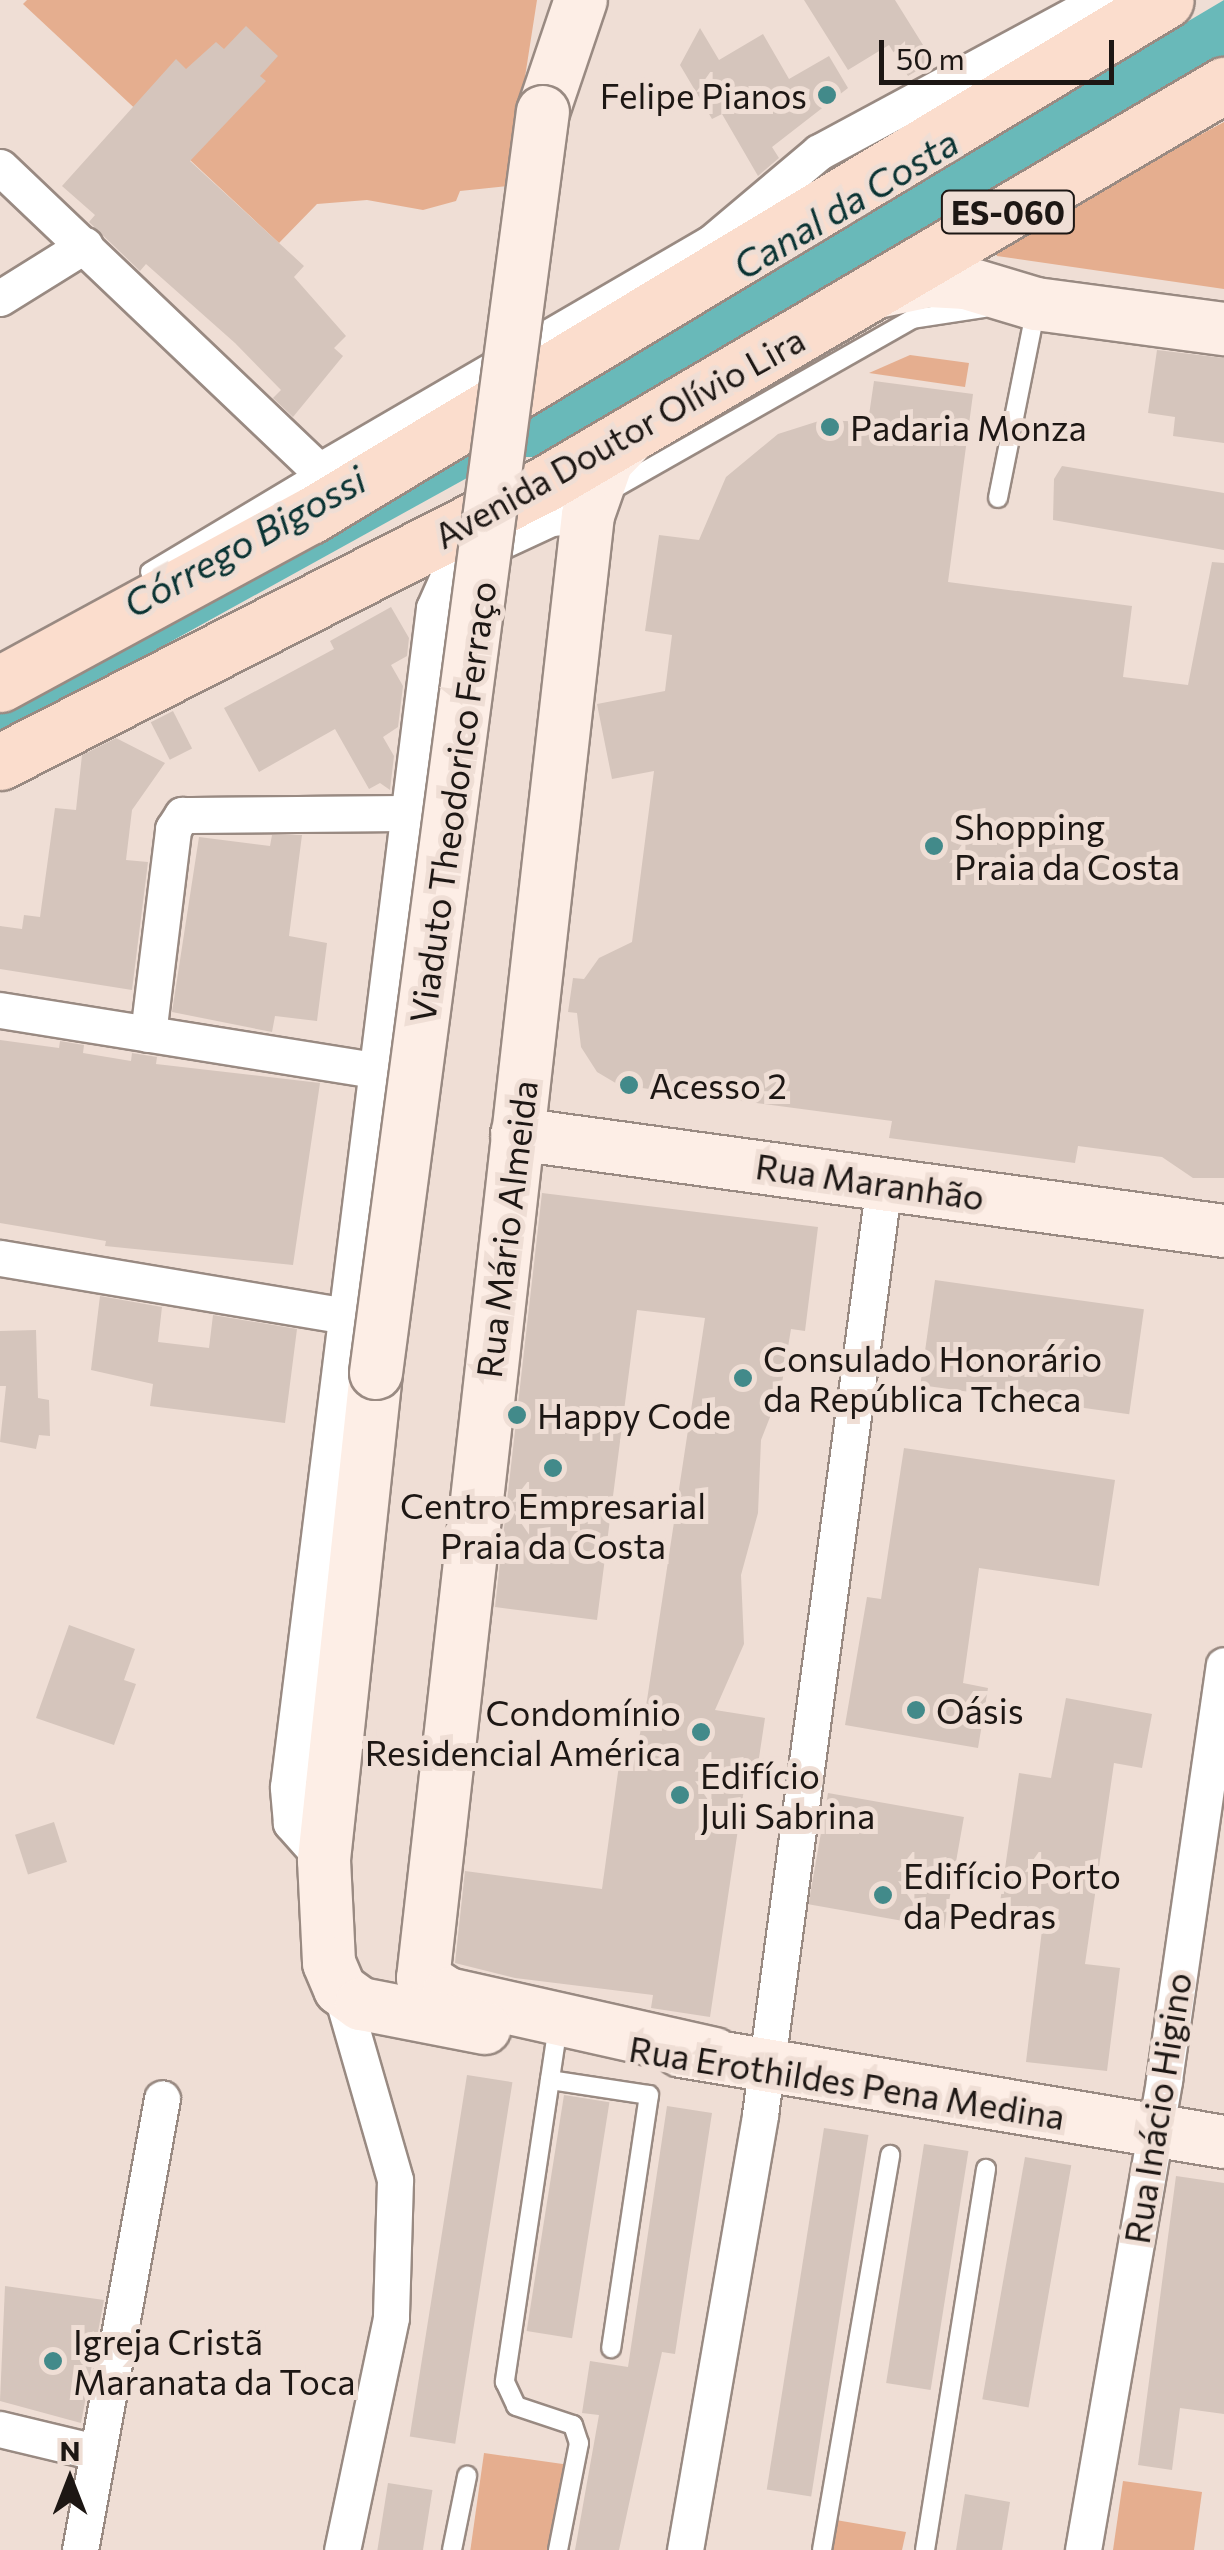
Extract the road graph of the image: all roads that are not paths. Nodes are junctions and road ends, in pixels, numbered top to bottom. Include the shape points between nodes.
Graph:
1 (558, 0) edge
2 (581, 0) edge
3 (1102, 0) edge
4 (1166, 0) edge
5 (1224, 85) edge
6 (543, 110) junction
7 (0, 167) edge
8 (85, 245) junction
9 (868, 295) junction
10 (0, 298) edge
11 (1036, 304) junction
12 (1224, 330) edge
13 (635, 432) junction
14 (319, 471) junction
15 (998, 498) dead end
16 (588, 515) junction
17 (138, 580) dead end
18 (0, 684) edge
19 (0, 762) edge
20 (412, 813) junction
21 (0, 1010) edge
22 (148, 1034) junction
23 (380, 1072) junction
24 (516, 1134) junction
25 (884, 1182) junction
26 (1224, 1231) edge
27 (0, 1258) edge
28 (348, 1316) junction
29 (1224, 1665) edge
30 (324, 1860) junction
31 (340, 1989) junction
32 (714, 2054) junction
33 (553, 2060) junction
34 (767, 2064) junction
35 (162, 2098) dead end
36 (1154, 2130) junction
37 (1224, 2142) edge
38 (890, 2154) dead end
39 (986, 2168) dead end
40 (610, 2348) dead end
41 (0, 2429) edge
42 (96, 2452) junction
43 (466, 2476) dead end
44 (80, 2550) edge
45 (342, 2550) edge
46 (452, 2550) edge
47 (558, 2550) edge
48 (685, 2550) edge
49 (822, 2550) edge
50 (925, 2550) edge
51 (1083, 2550) edge

1 - 6 street
2 - 6 street
3 - 14 street via 819,152 711,243
4 - 18 main road, ES-060 via 387,471
5 - 9 main road, Avenida Doutor Olívio Lira / ES-060
6 - 30 street, Viaduto Theodorico Ferraço, bridge via 376,1373
7 - 8 street
8 - 10 street
8 - 14 street
9 - 11 street via 911,283 966,283
9 - 13 main road, Avenida Doutor Olívio Lira / ES-060
11 - 12 street
11 - 15 lane
11 - 16 lane via 912,319 612,488
13 - 16 street, Rua Mário Almeida via 607,460
13 - 19 main road, Avenida Doutor Olívio Lira / ES-060
14 - 17 lane
16 - 20 street via 551,518 454,563 434,608
16 - 24 street, Rua Mário Almeida
20 - 22 street via 182,815 172,829
20 - 23 street
21 - 22 street
22 - 23 street
23 - 28 street
24 - 25 street, Rua Maranhão
24 - 32 street, Rua Mário Almeida via 424,1978 448,1994
25 - 26 street, Rua Maranhão
25 - 34 street
27 - 28 street
28 - 30 street via 288,1787 291,1822
29 - 36 street, Rua Inácio Higino
30 - 31 street via 329,1963
31 - 33 street, Rua Erothildes Pena Medina via 361,2004
31 - 45 street via 394,2180 390,2318
32 - 33 street, Rua Erothildes Pena Medina
32 - 34 street, Rua Erothildes Pena Medina
33 - 40 lane via 649,2095
33 - 47 lane via 505,2382 516,2406 573,2425 579,2443
34 - 36 street, Rua Erothildes Pena Medina
34 - 48 street
35 - 42 street
36 - 37 street, Rua Erothildes Pena Medina
36 - 51 street, Rua Inácio Higino
38 - 49 lane
39 - 50 lane
41 - 42 street
42 - 44 street
43 - 46 lane

